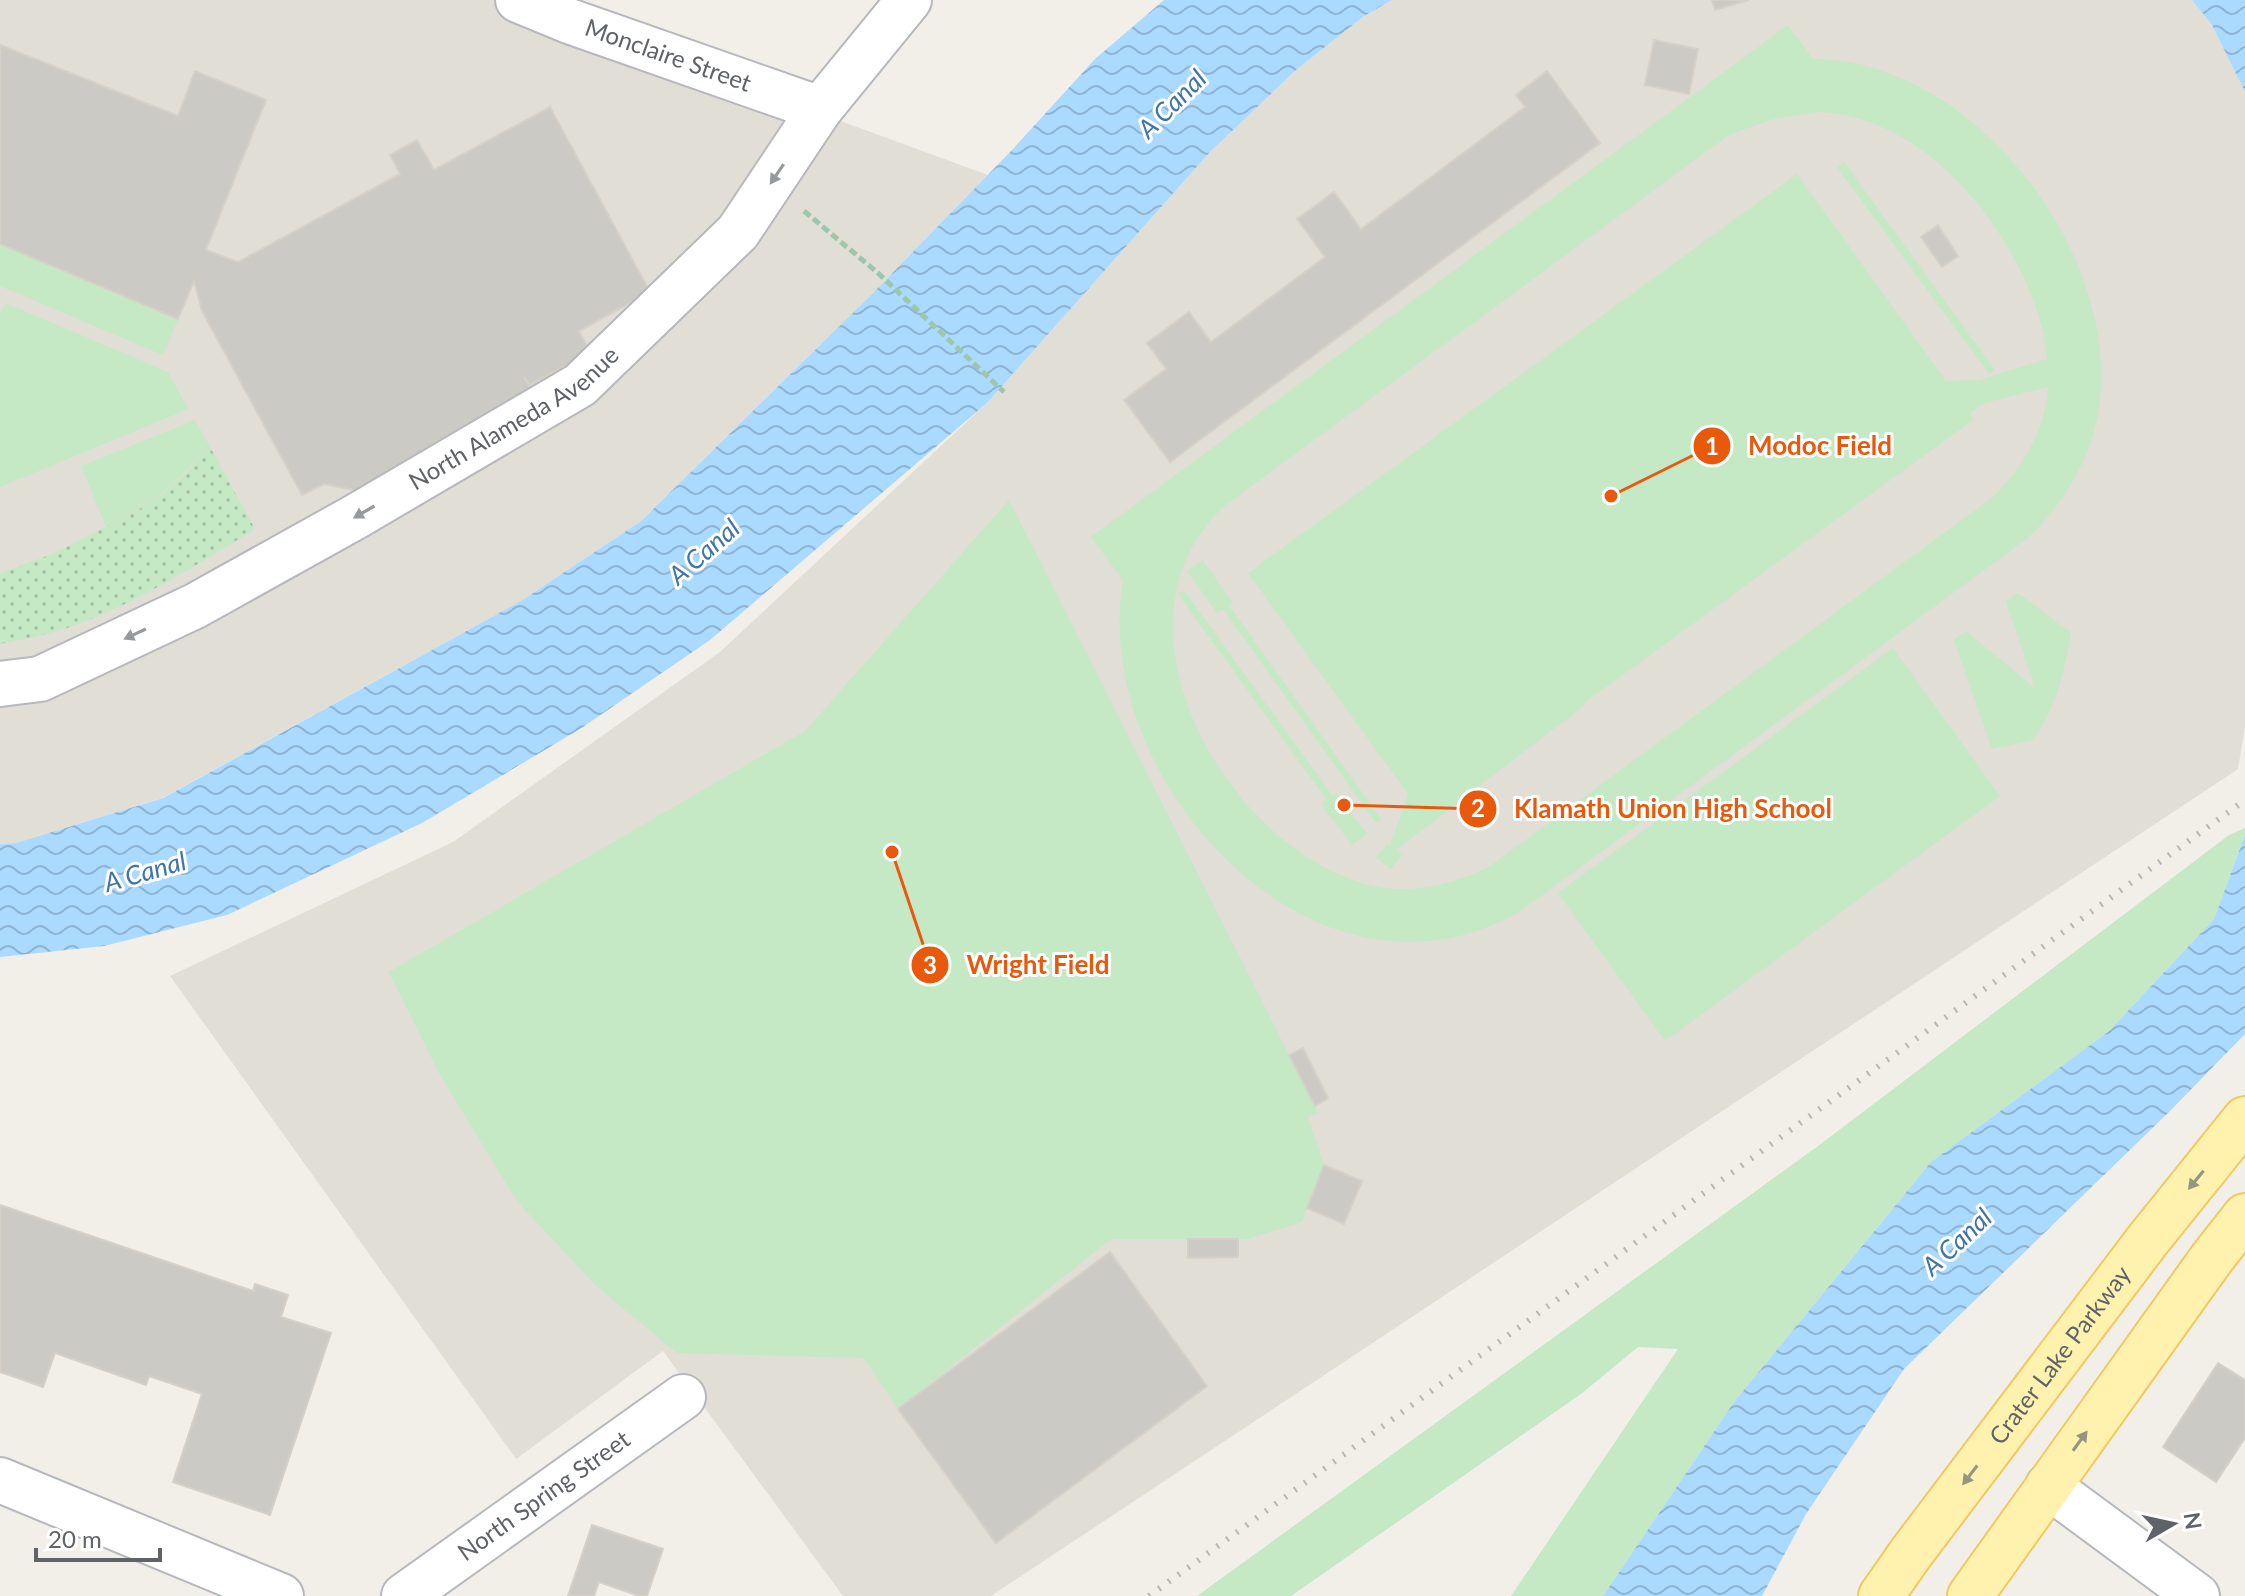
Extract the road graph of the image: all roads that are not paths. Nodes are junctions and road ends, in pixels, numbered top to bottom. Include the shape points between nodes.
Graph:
1 (518, 0) edge
2 (909, 0) edge
3 (820, 109) junction
4 (0, 684) edge
5 (2245, 1119) edge
6 (2245, 1216) edge
7 (683, 1397) dead end
8 (0, 1480) edge
9 (2048, 1486) junction
10 (281, 1596) edge
11 (404, 1596) edge
12 (1881, 1596) edge
13 (1970, 1596) edge
14 (2197, 1596) edge

1 - 3 street, Monclaire Street
2 - 3 street, North Alameda Avenue
3 -> 4 street, North Alameda Avenue via 738,232 580,385 195,606 40,679
5 -> 12 main road, Crater Lake Parkway
9 -> 6 main road
7 - 11 street, North Spring Street
8 - 10 street
9 - 13 main road
9 - 14 street

